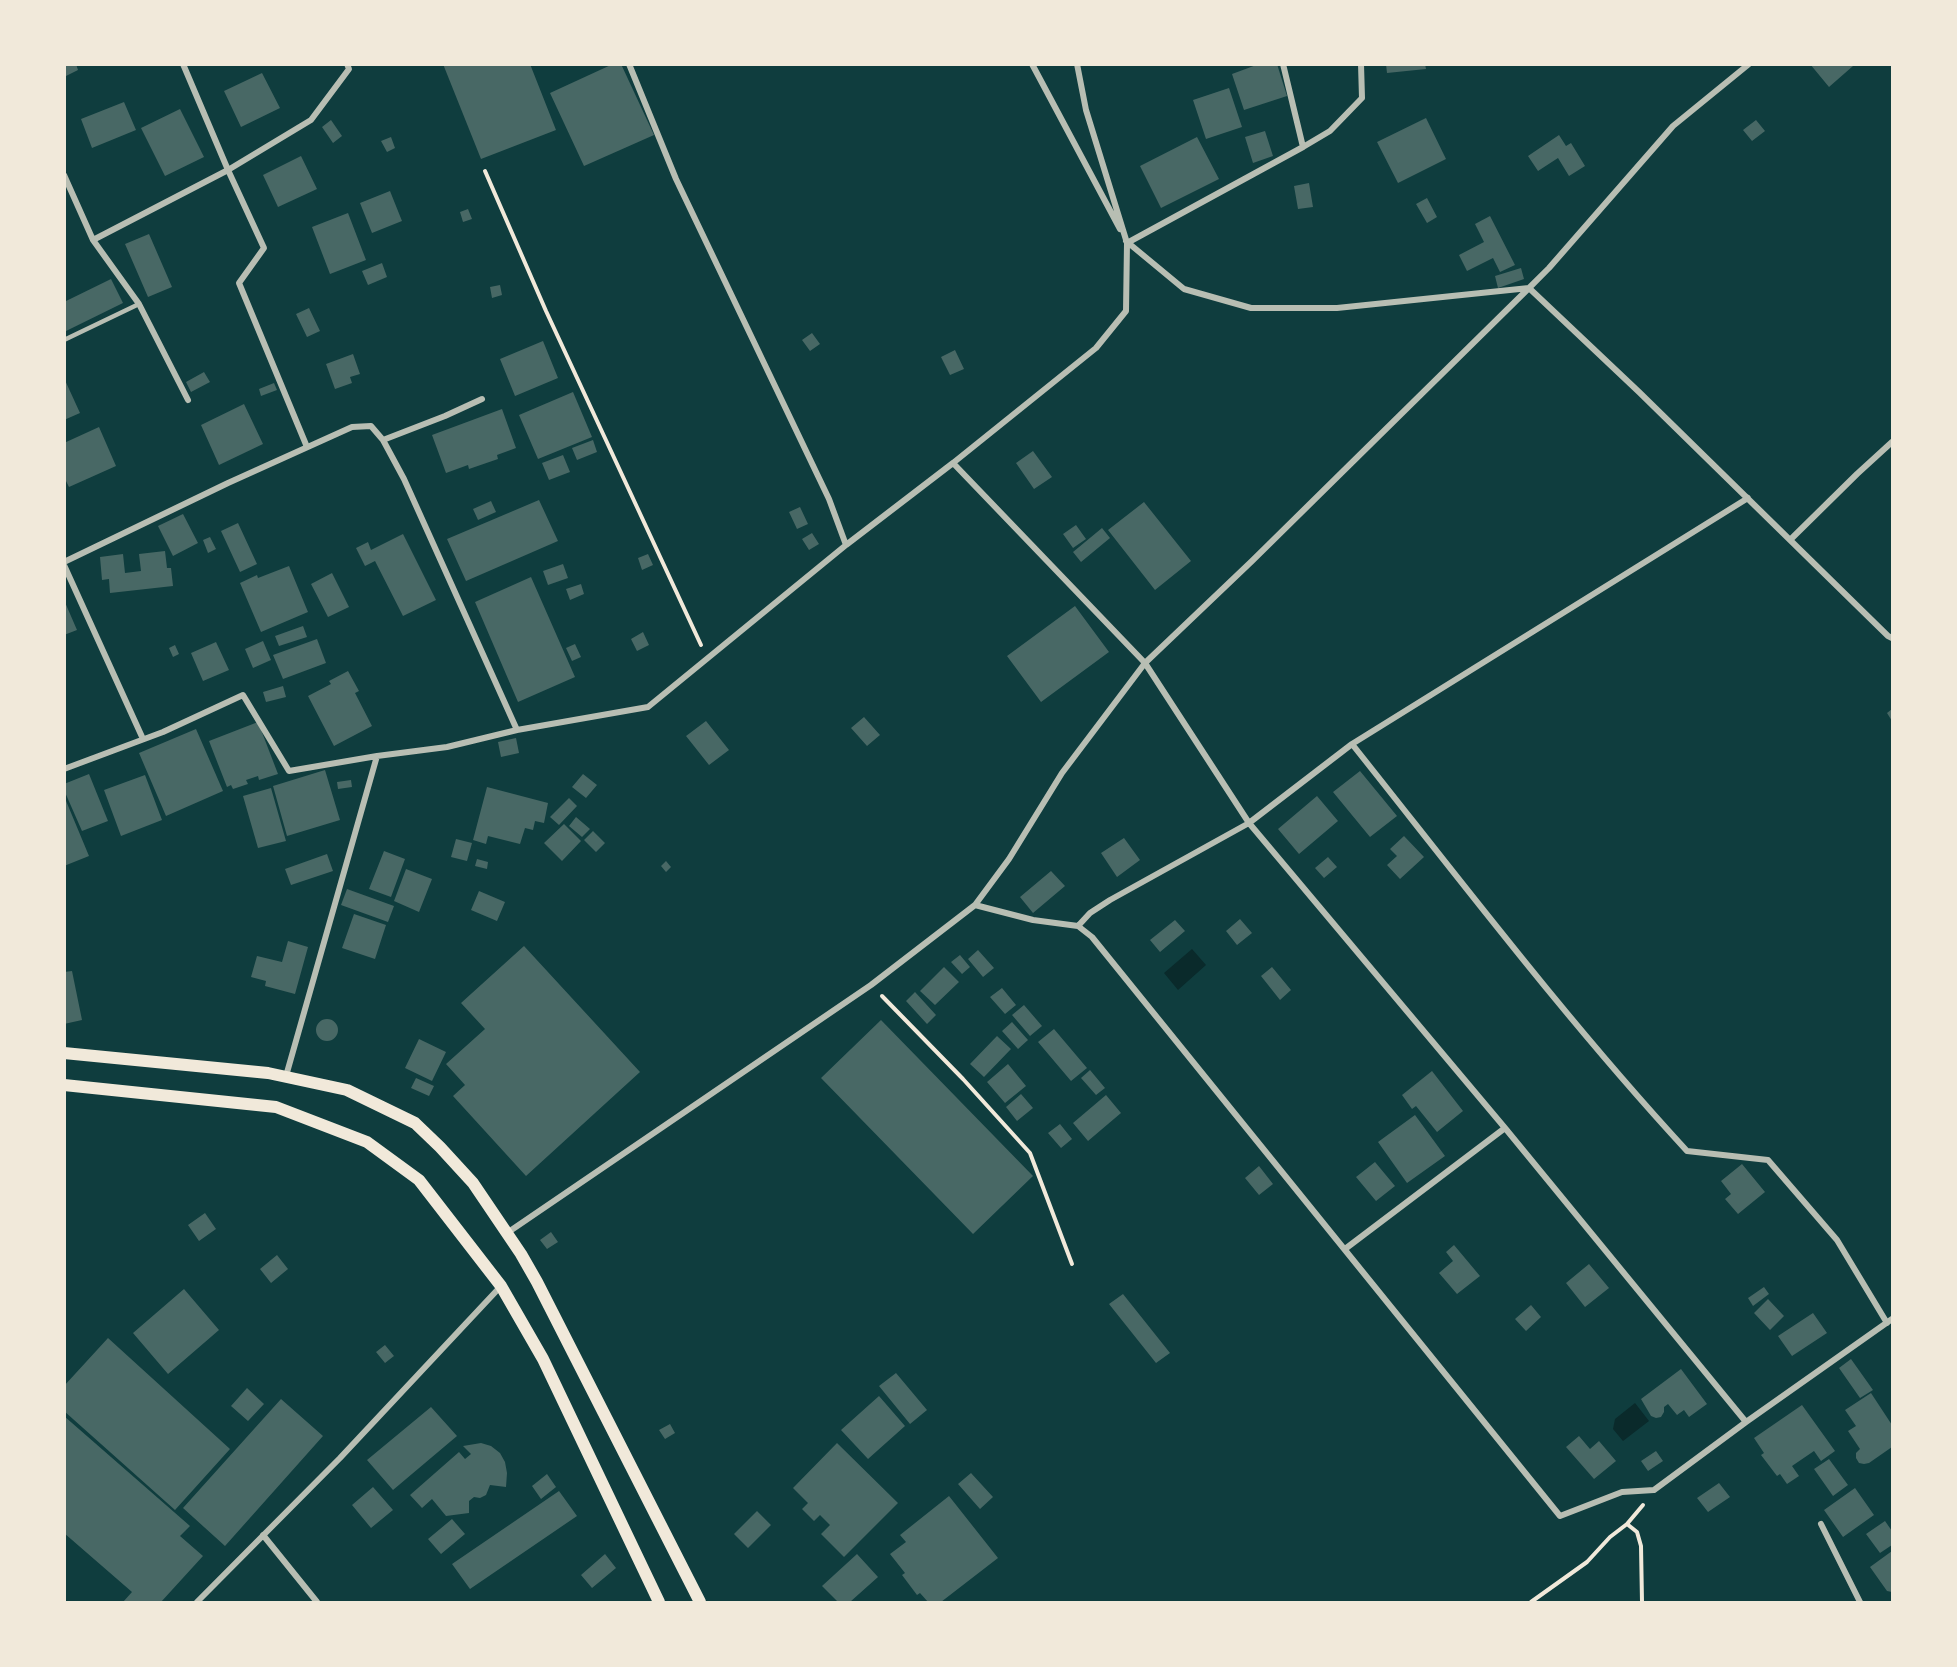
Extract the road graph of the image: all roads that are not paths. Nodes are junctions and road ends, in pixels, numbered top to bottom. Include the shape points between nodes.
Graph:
1 (183, 64) edge
2 (347, 64) edge
3 (629, 64) edge
4 (1032, 64) edge
5 (1077, 64) edge
6 (1283, 64) edge
7 (1362, 64) edge
8 (1749, 64) edge
9 (1303, 147) junction
10 (228, 170) junction
11 (64, 175) edge
12 (93, 240) junction
13 (1127, 243) junction
14 (1529, 288) junction
15 (139, 304) junction
16 (64, 340) edge
17 (482, 399) dead end
18 (188, 400) dead end
19 (383, 440) junction
20 (1893, 442) edge
21 (307, 447) junction
22 (953, 463) junction
23 (1748, 498) junction
24 (1790, 540) junction
25 (846, 545) junction
26 (64, 564) edge
27 (1893, 638) edge
28 (1145, 663) junction
29 (517, 730) junction
30 (143, 739) junction
31 (1352, 744) junction
32 (377, 756) junction
33 (64, 769) edge
34 (1249, 823) junction
35 (975, 905) junction
36 (1078, 926) junction
37 (64, 1053) edge
38 (286, 1076) junction
39 (64, 1085) edge
40 (1505, 1128) junction
41 (506, 1234) junction
42 (1345, 1250) junction
43 (501, 1286) junction
44 (1890, 1321) edge
45 (1746, 1422) junction
46 (1821, 1524) dead end
47 (264, 1535) junction
48 (197, 1602) edge
49 (317, 1602) edge
50 (659, 1602) edge
51 (700, 1602) edge
52 (1860, 1602) edge

1 - 10 street
2 - 10 street via 349,69 311,120
3 - 25 street via 676,179 829,499
4 - 13 street
5 - 13 street via 1086,110
6 - 9 street
7 - 9 street via 1362,98 1330,131
8 - 14 street via 1673,126
9 - 13 street
10 - 12 street
10 - 21 street via 264,248 239,283
11 - 12 street
12 - 15 street
13 - 14 street via 1184,289 1251,308 1337,308
13 - 22 street via 1126,311 1096,348
14 - 23 street
14 - 28 street
15 - 16 lane
15 - 18 street
17 - 19 street
19 - 21 street via 370,426 352,427
19 - 29 street
20 - 24 street
21 - 26 street
22 - 25 street
22 - 28 street
23 - 24 street
23 - 31 street
24 - 27 street
25 - 29 street via 648,707
26 - 30 street
28 - 34 street
28 - 35 street via 1062,773 1015,850
29 - 32 street via 447,747
30 - 32 street via 243,695 289,771
30 - 33 street
31 - 34 street
31 - 44 street via 1498,929 1687,1151 1768,1160 1837,1240
32 - 38 street
34 - 36 street via 1110,900
34 - 40 street
35 - 36 street via 1033,920
35 - 41 street via 871,985
36 - 42 street via 1092,937
37 - 38 main road
38 - 41 main road via 347,1090 415,1123 473,1183
39 - 43 main road via 276,1107 367,1142 419,1180
40 - 42 street
40 - 45 street
41 - 51 main road via 537,1282
42 - 45 street via 1560,1516 1622,1492 1654,1490
43 - 47 street
43 - 50 main road via 543,1359
44 - 45 street
46 - 52 street
47 - 48 street
47 - 49 street

